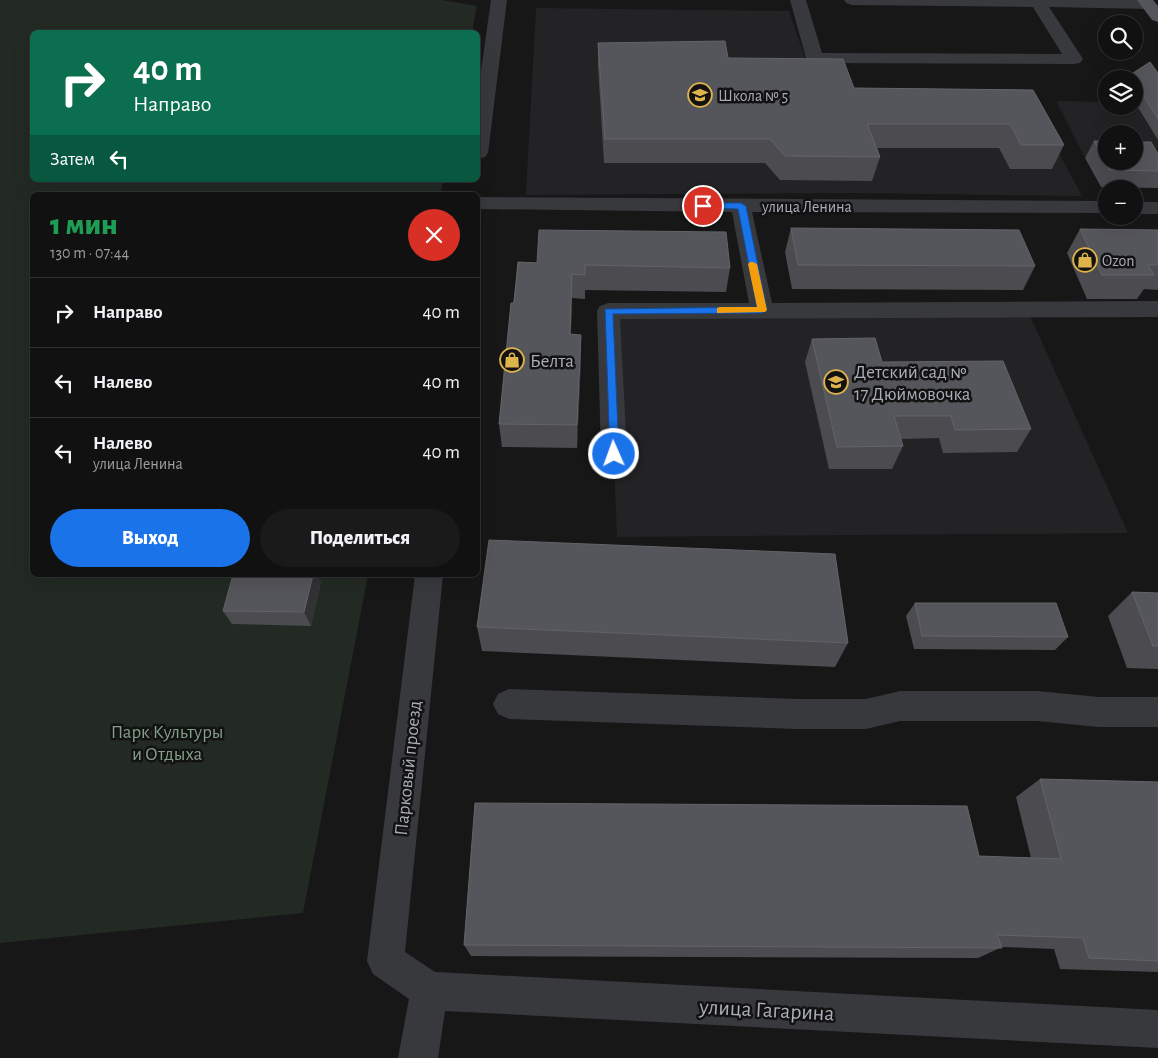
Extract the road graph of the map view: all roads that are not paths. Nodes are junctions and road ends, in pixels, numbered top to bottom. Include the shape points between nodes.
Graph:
1 (499, 0) edge
2 (798, 0) edge
3 (852, 0) edge
4 (1038, 3) junction
5 (1150, 7) edge
6 (480, 138) edge
7 (480, 195) edge
8 (741, 206) junction
9 (1098, 208) edge
10 (1143, 208) edge
11 (1158, 208) edge
12 (1158, 309) edge
13 (762, 310) junction
14 (614, 454) dead end
15 (429, 577) edge
16 (509, 704) dead end
17 (1158, 712) edge
18 (429, 991) junction
19 (1158, 1029) edge
20 (418, 1058) edge

1 - 6 street
2 - 4 street via 815,58 1074,59
3 - 4 street
4 - 5 street
7 - 8 street, улица Ленина
8 - 9 street, улица Ленина
8 - 13 street
10 - 11 street
12 - 13 street
13 - 14 street via 608,311
15 - 18 street, Парковый проезд via 386,961
16 - 17 street via 797,714 866,714 900,706 1037,706 1099,712
18 - 19 street, улица Гагарина
18 - 20 street

